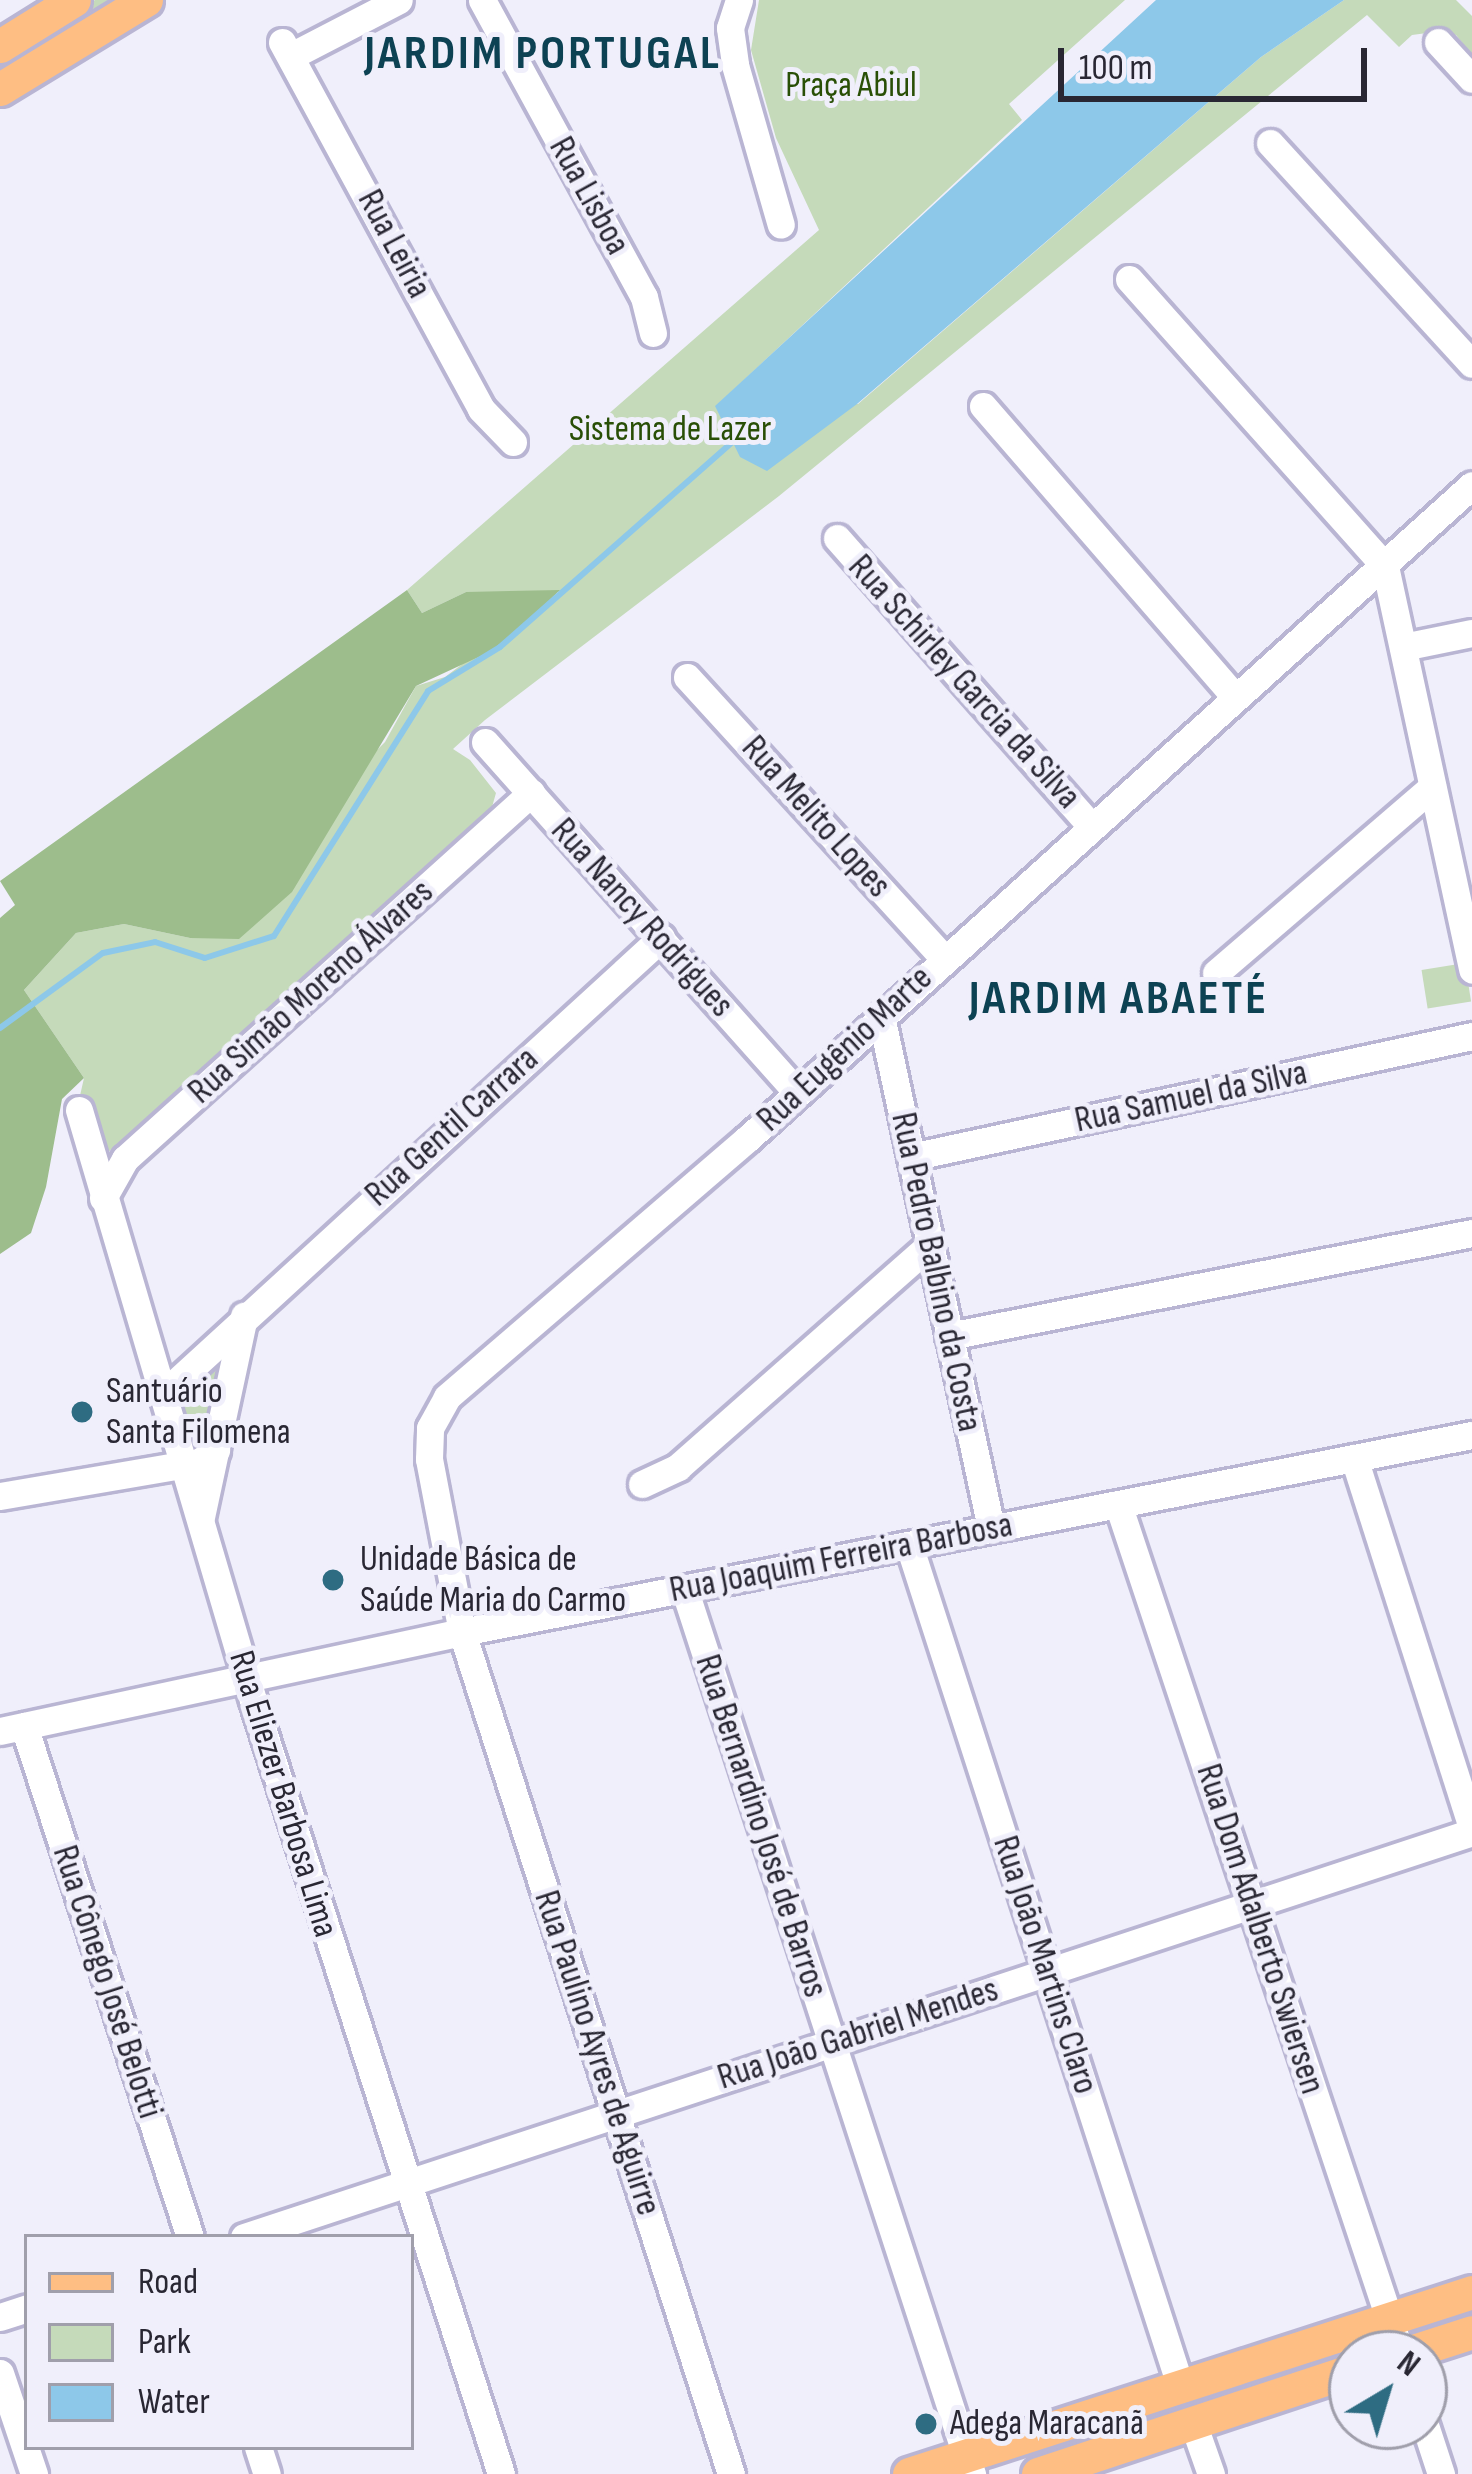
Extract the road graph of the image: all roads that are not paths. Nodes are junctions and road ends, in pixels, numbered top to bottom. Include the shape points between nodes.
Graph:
1 (74, 0) edge
2 (146, 0) edge
3 (399, 0) edge
4 (482, 0) edge
5 (739, 0) edge
6 (1438, 42) dead end
7 (0, 46) edge
8 (1472, 79) edge
9 (0, 89) edge
10 (1270, 143) dead end
11 (781, 226) dead end
12 (1129, 279) dead end
13 (653, 333) dead end
14 (1472, 364) edge
15 (982, 406) dead end
16 (513, 442) dead end
17 (1472, 485) edge
18 (837, 538) dead end
19 (1385, 566) junction
20 (1472, 633) edge
21 (1402, 647) junction
22 (687, 677) dead end
23 (1235, 697) junction
24 (485, 742) dead end
25 (1432, 787) junction
26 (531, 793) junction
27 (1092, 827) junction
28 (1458, 840) edge
29 (661, 938) junction
30 (944, 958) junction
31 (1472, 970) edge
32 (1216, 973) dead end
33 (881, 1016) junction
34 (1472, 1036) edge
35 (798, 1094) junction
36 (79, 1110) dead end
37 (911, 1157) junction
38 (103, 1198) junction
39 (1472, 1233) edge
40 (930, 1245) junction
41 (244, 1316) junction
42 (949, 1336) junction
43 (152, 1361) junction
44 (162, 1395) junction
45 (1472, 1435) edge
46 (216, 1450) junction
47 (1354, 1458) junction
48 (182, 1463) junction
49 (642, 1484) dead end
50 (0, 1496) edge
51 (1118, 1504) junction
52 (200, 1523) junction
53 (991, 1528) junction
54 (909, 1545) junction
55 (684, 1588) junction
56 (462, 1631) junction
57 (246, 1676) junction
58 (12, 1729) edge
59 (1472, 1830) edge
60 (1252, 1904) junction
61 (1047, 1972) junction
62 (832, 2043) junction
63 (616, 2114) junction
64 (404, 2184) junction
65 (189, 2234) edge
66 (253, 2234) edge
67 (1472, 2292) edge
68 (1390, 2318) junction
69 (1394, 2330) edge
70 (0, 2373) edge
71 (1328, 2379) edge
72 (1180, 2385) junction
73 (1193, 2423) junction
74 (24, 2444) edge
75 (969, 2464) edge
76 (501, 2474) edge
77 (731, 2474) edge
78 (908, 2474) edge
79 (1038, 2474) edge
80 (1211, 2474) edge

1 - 7 main road
2 - 9 main road
3 - 16 street, Rua Leiria via 288,48 481,409
4 - 13 street, Rua Lisboa via 644,297
5 - 11 street via 730,28 735,65
6 - 8 street
10 - 14 street
12 - 19 street
15 - 23 street
17 - 19 street, Rua Eugênio Marte
18 - 27 street, Rua Schirley Garcia da Silva
19 - 21 street
19 - 23 street, Rua Eugênio Marte
20 - 21 street
21 - 25 street
22 - 30 street, Rua Melito Lopes
23 - 27 street, Rua Eugênio Marte
24 - 26 street, Rua Nancy Rodrigues
25 - 28 street
25 - 32 street
26 - 29 street, Rua Nancy Rodrigues
26 - 38 street, Rua Simão Moreno Álvares via 125,1160
27 - 30 street, Rua Eugênio Marte
28 - 31 street
29 - 35 street, Rua Nancy Rodrigues
29 - 41 street, Rua Gentil Carrara
30 - 33 street, Rua Eugênio Marte
33 - 35 street, Rua Eugênio Marte
33 - 37 street, Rua Pedro Balbino da Costa
34 - 37 street, Rua Samuel da Silva
35 - 56 street, Rua Eugênio Marte via 447,1397 430,1428 429,1459
36 - 38 street, Rua Eliezer Barbosa Lima
37 - 40 street, Rua Pedro Balbino da Costa
38 - 43 street, Rua Eliezer Barbosa Lima
39 - 42 street
40 - 42 street, Rua Pedro Balbino da Costa
40 - 49 street via 678,1467
41 - 43 street, Rua Gentil Carrara via 166,1361
41 - 44 street, Rua Gentil Carrara
41 - 46 street
42 - 53 street, Rua Pedro Balbino da Costa
43 - 44 street, Rua Eliezer Barbosa Lima
44 - 48 street, Rua Eliezer Barbosa Lima
45 - 47 street, Rua Joaquim Ferreira Barbosa
46 - 48 street
46 - 52 street
47 - 51 street, Rua Joaquim Ferreira Barbosa
47 - 59 street
48 - 50 street
48 - 52 street, Rua Eliezer Barbosa Lima
51 - 53 street, Rua Joaquim Ferreira Barbosa
51 - 60 street, Rua Dom Adalberto Swiersen
52 - 57 street, Rua Eliezer Barbosa Lima
53 - 54 street, Rua Joaquim Ferreira Barbosa
54 - 55 street, Rua Joaquim Ferreira Barbosa
54 - 61 street, Rua João Martins Claro
55 - 56 street, Rua Joaquim Ferreira Barbosa
55 - 62 street, Rua Bernardino José de Barros
56 - 57 street, Rua Joaquim Ferreira Barbosa
56 - 63 street, Rua Paulino Ayres de Aguirre
57 - 58 street, Rua Joaquim Ferreira Barbosa
57 - 64 street, Rua Eliezer Barbosa Lima
58 - 65 street, Rua Cônego José Belotti
59 - 60 street, Rua João Gabriel Mendes
60 - 61 street, Rua João Gabriel Mendes
60 - 68 street, Rua Dom Adalberto Swiersen
61 - 62 street, Rua João Gabriel Mendes
61 - 72 street, Rua João Martins Claro
62 - 63 street, Rua João Gabriel Mendes
62 - 75 street, Rua Bernardino José de Barros
63 - 64 street, Rua João Gabriel Mendes
63 - 77 street, Rua Paulino Ayres de Aguirre
64 - 66 street, Rua João Gabriel Mendes
64 - 76 street, Rua Eliezer Barbosa Lima
67 - 68 main road
68 - 69 street, Rua Dom Adalberto Swiersen
68 - 72 main road
70 - 74 street
71 - 73 main road
72 - 75 main road
73 - 79 main road
73 - 80 street
75 - 78 main road

